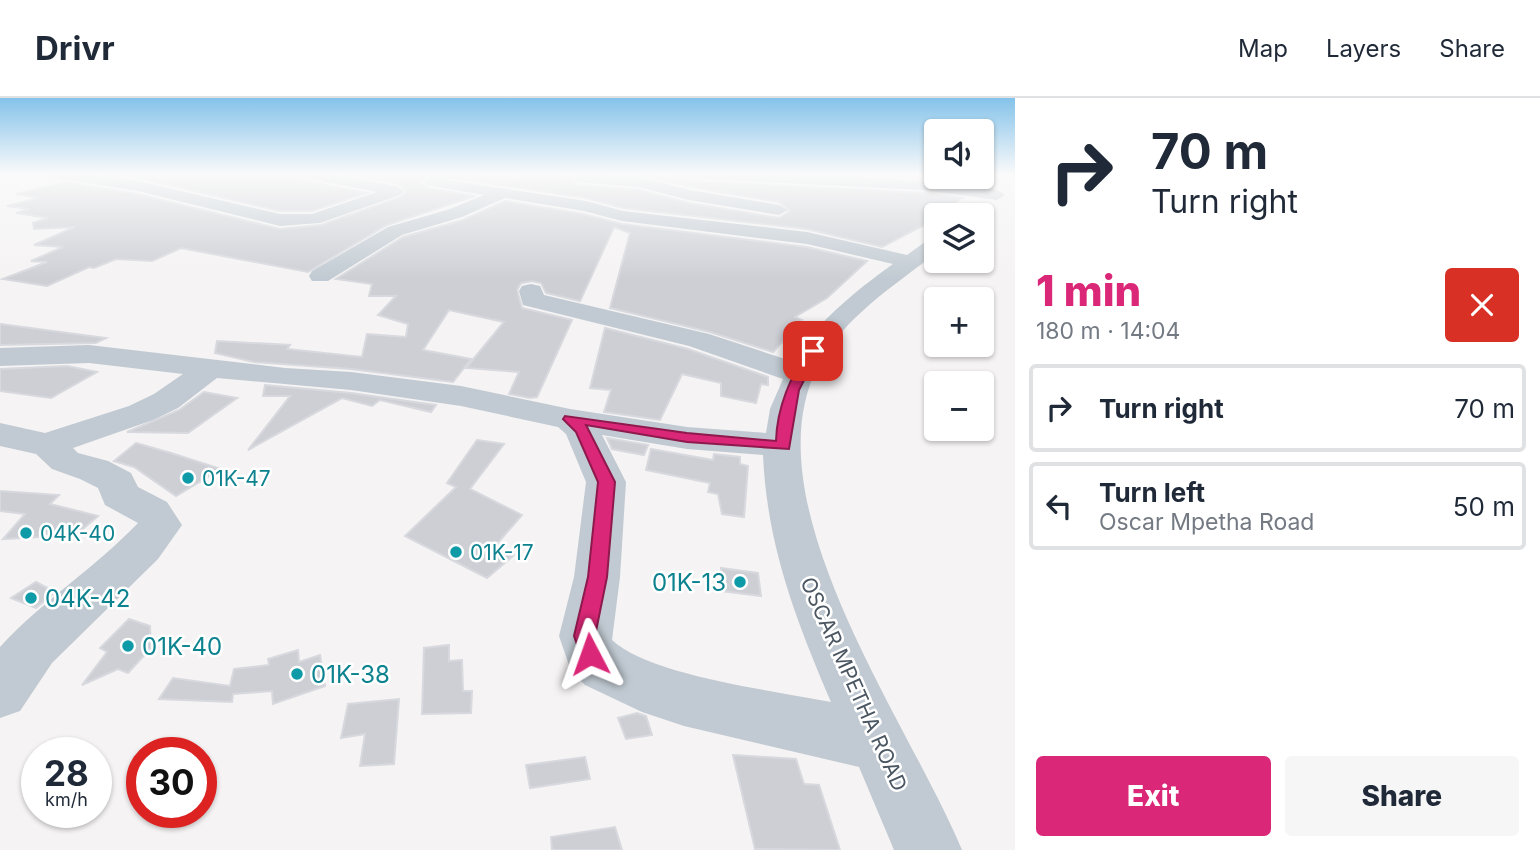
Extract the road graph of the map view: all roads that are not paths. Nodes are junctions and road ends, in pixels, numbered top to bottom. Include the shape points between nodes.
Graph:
1 (233, 209) edge
2 (344, 209) edge
3 (465, 209) edge
4 (597, 209) edge
5 (771, 209) edge
6 (799, 214) dead end
7 (924, 245) edge
8 (924, 246) edge
9 (320, 276) dead end
10 (531, 291) dead end
11 (0, 357) edge
12 (211, 368) junction
13 (799, 374) junction
14 (570, 419) junction
15 (0, 434) edge
16 (47, 444) junction
17 (784, 446) junction
18 (0, 692) edge
19 (877, 741) junction
20 (928, 850) edge

1 - 2 street via 300,221
3 - 9 street via 395,231
4 - 7 street via 807,238
5 - 6 street
8 - 13 street, OSCAR MPETHA ROAD via 826,332
10 - 13 street via 533,300 699,340
11 - 12 street via 89,354
12 - 14 street via 461,396
12 - 16 street via 141,413
13 - 17 street, OSCAR MPETHA ROAD via 784,426
14 - 17 street via 687,438
14 - 19 street via 582,430 607,482 597,577 585,636 590,654 604,668 684,699
15 - 16 street
16 - 18 street via 65,461 117,482 119,495 152,512 161,525 119,572 11,673
17 - 19 street, OSCAR MPETHA ROAD via 786,501 806,580
19 - 20 street, OSCAR MPETHA ROAD

